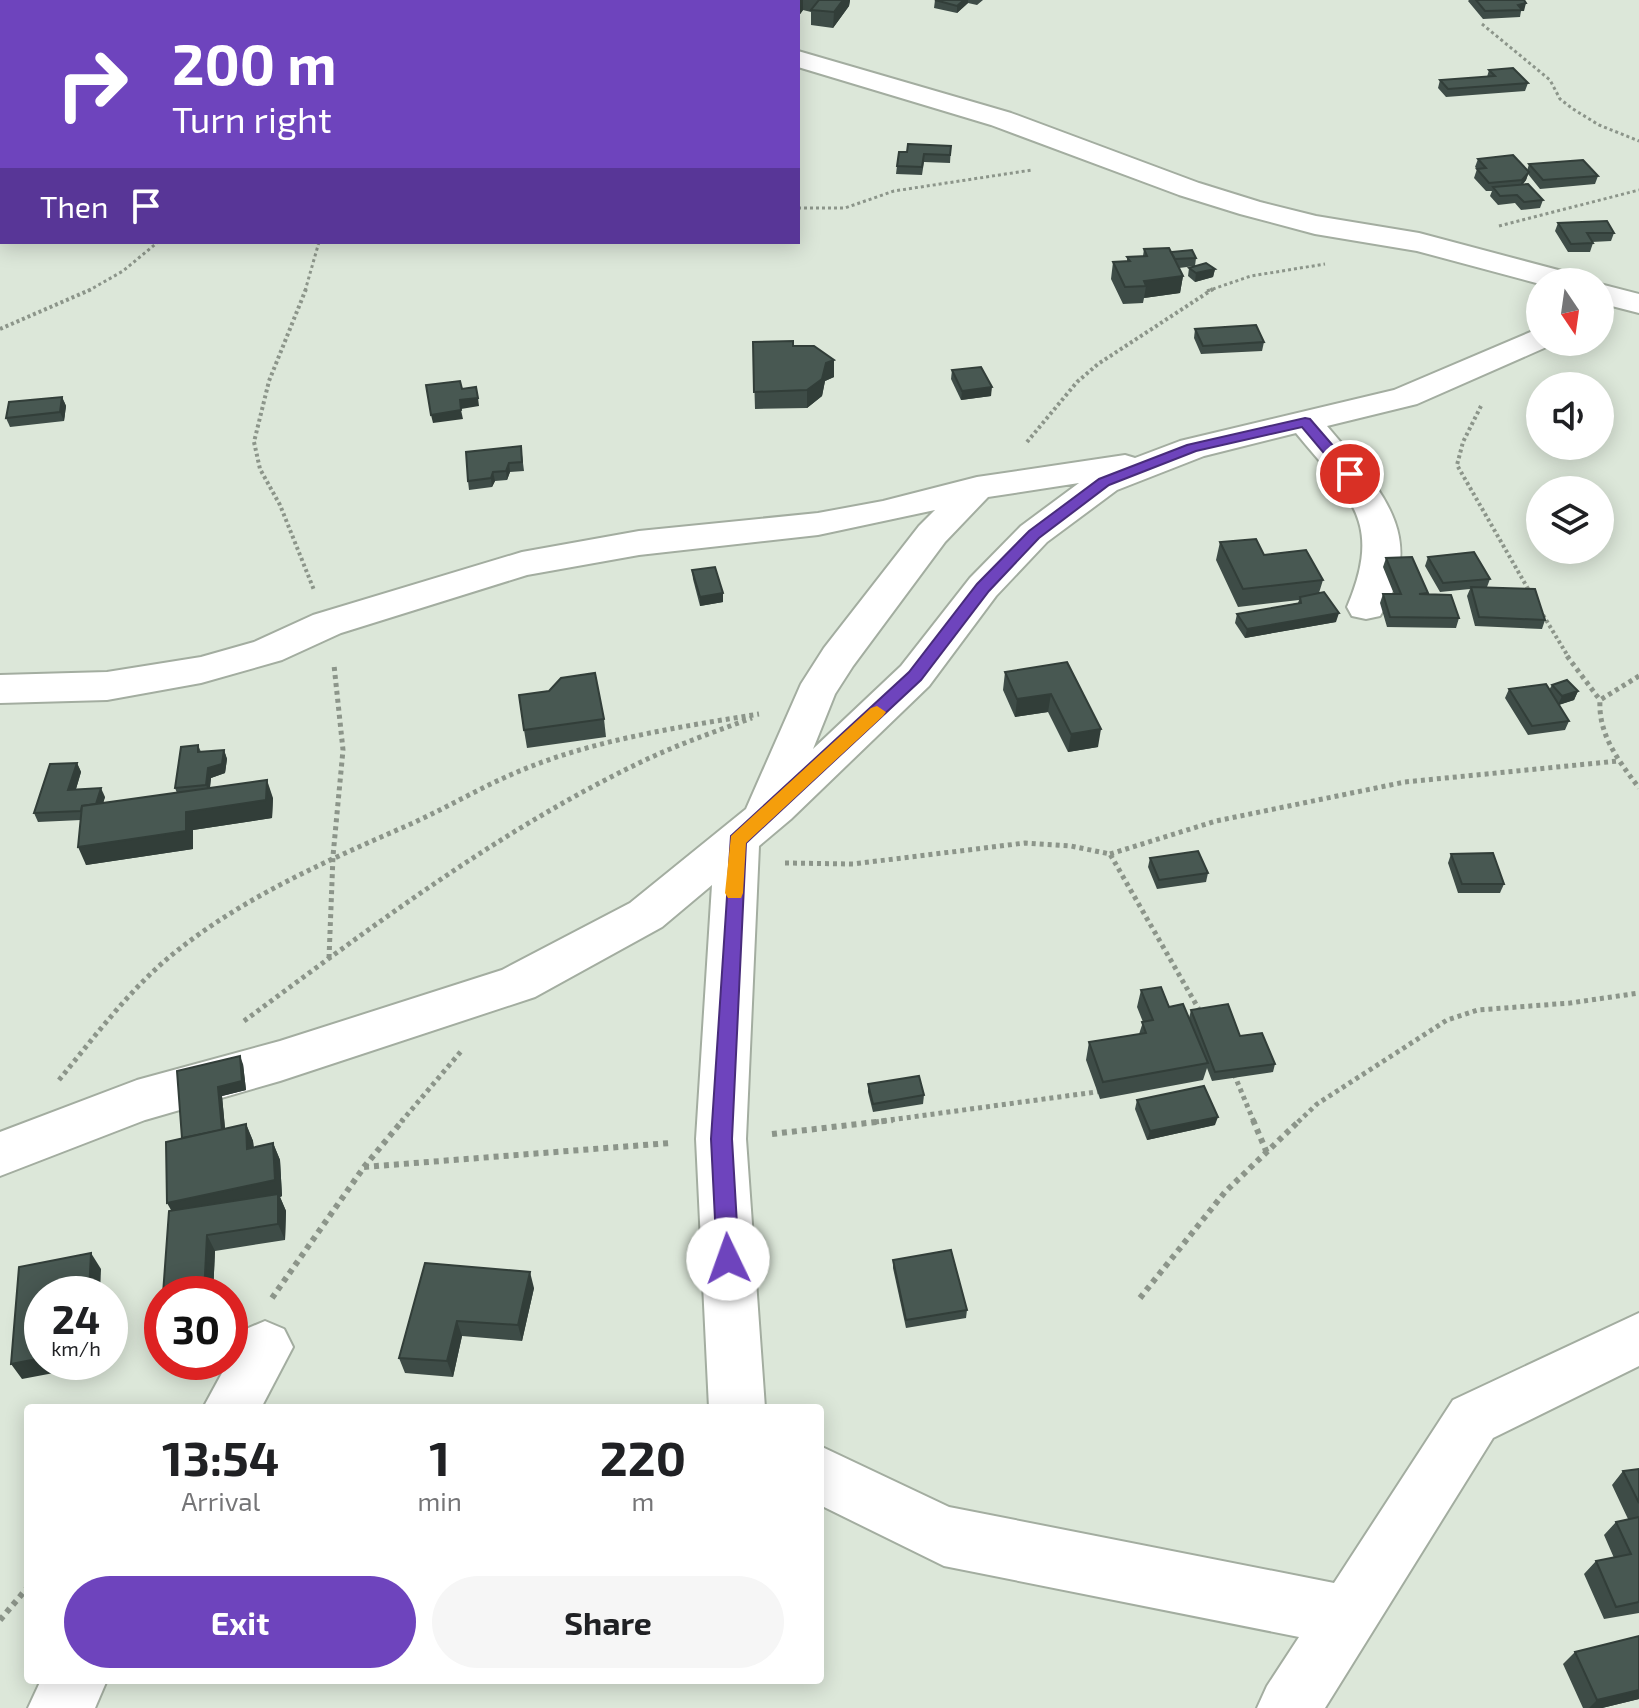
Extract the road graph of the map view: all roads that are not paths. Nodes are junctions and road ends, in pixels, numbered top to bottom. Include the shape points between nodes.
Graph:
1 (800, 60) edge
2 (1526, 271) edge
3 (1526, 344) edge
4 (1305, 422) junction
5 (1147, 463) junction
6 (977, 488) junction
7 (1366, 607) dead end
8 (0, 689) edge
9 (737, 841) junction
10 (1, 1154) edge
11 (267, 1325) road end
12 (1639, 1338) edge
13 (233, 1404) edge
14 (737, 1404) edge
15 (824, 1476) edge
16 (1348, 1616) junction
17 (74, 1684) edge
18 (60, 1708) edge
19 (1289, 1708) edge

1 - 2 street via 1001,119 1250,208 1433,245
3 - 4 street via 1405,397
4 - 5 street
4 - 7 street via 1368,498 1379,522 1386,544 1383,568
5 - 6 street
5 - 9 street via 1104,482 1034,534 983,587 915,676
6 - 8 street via 818,524 639,543 522,564 327,624 268,651 201,670 107,686
6 - 9 street via 932,534 838,657
9 - 10 street via 646,915 518,984 137,1101
9 - 14 street via 721,1139
11 - 13 street
12 - 16 street via 1473,1419
15 - 16 street via 944,1536
16 - 19 street
17 - 18 street

